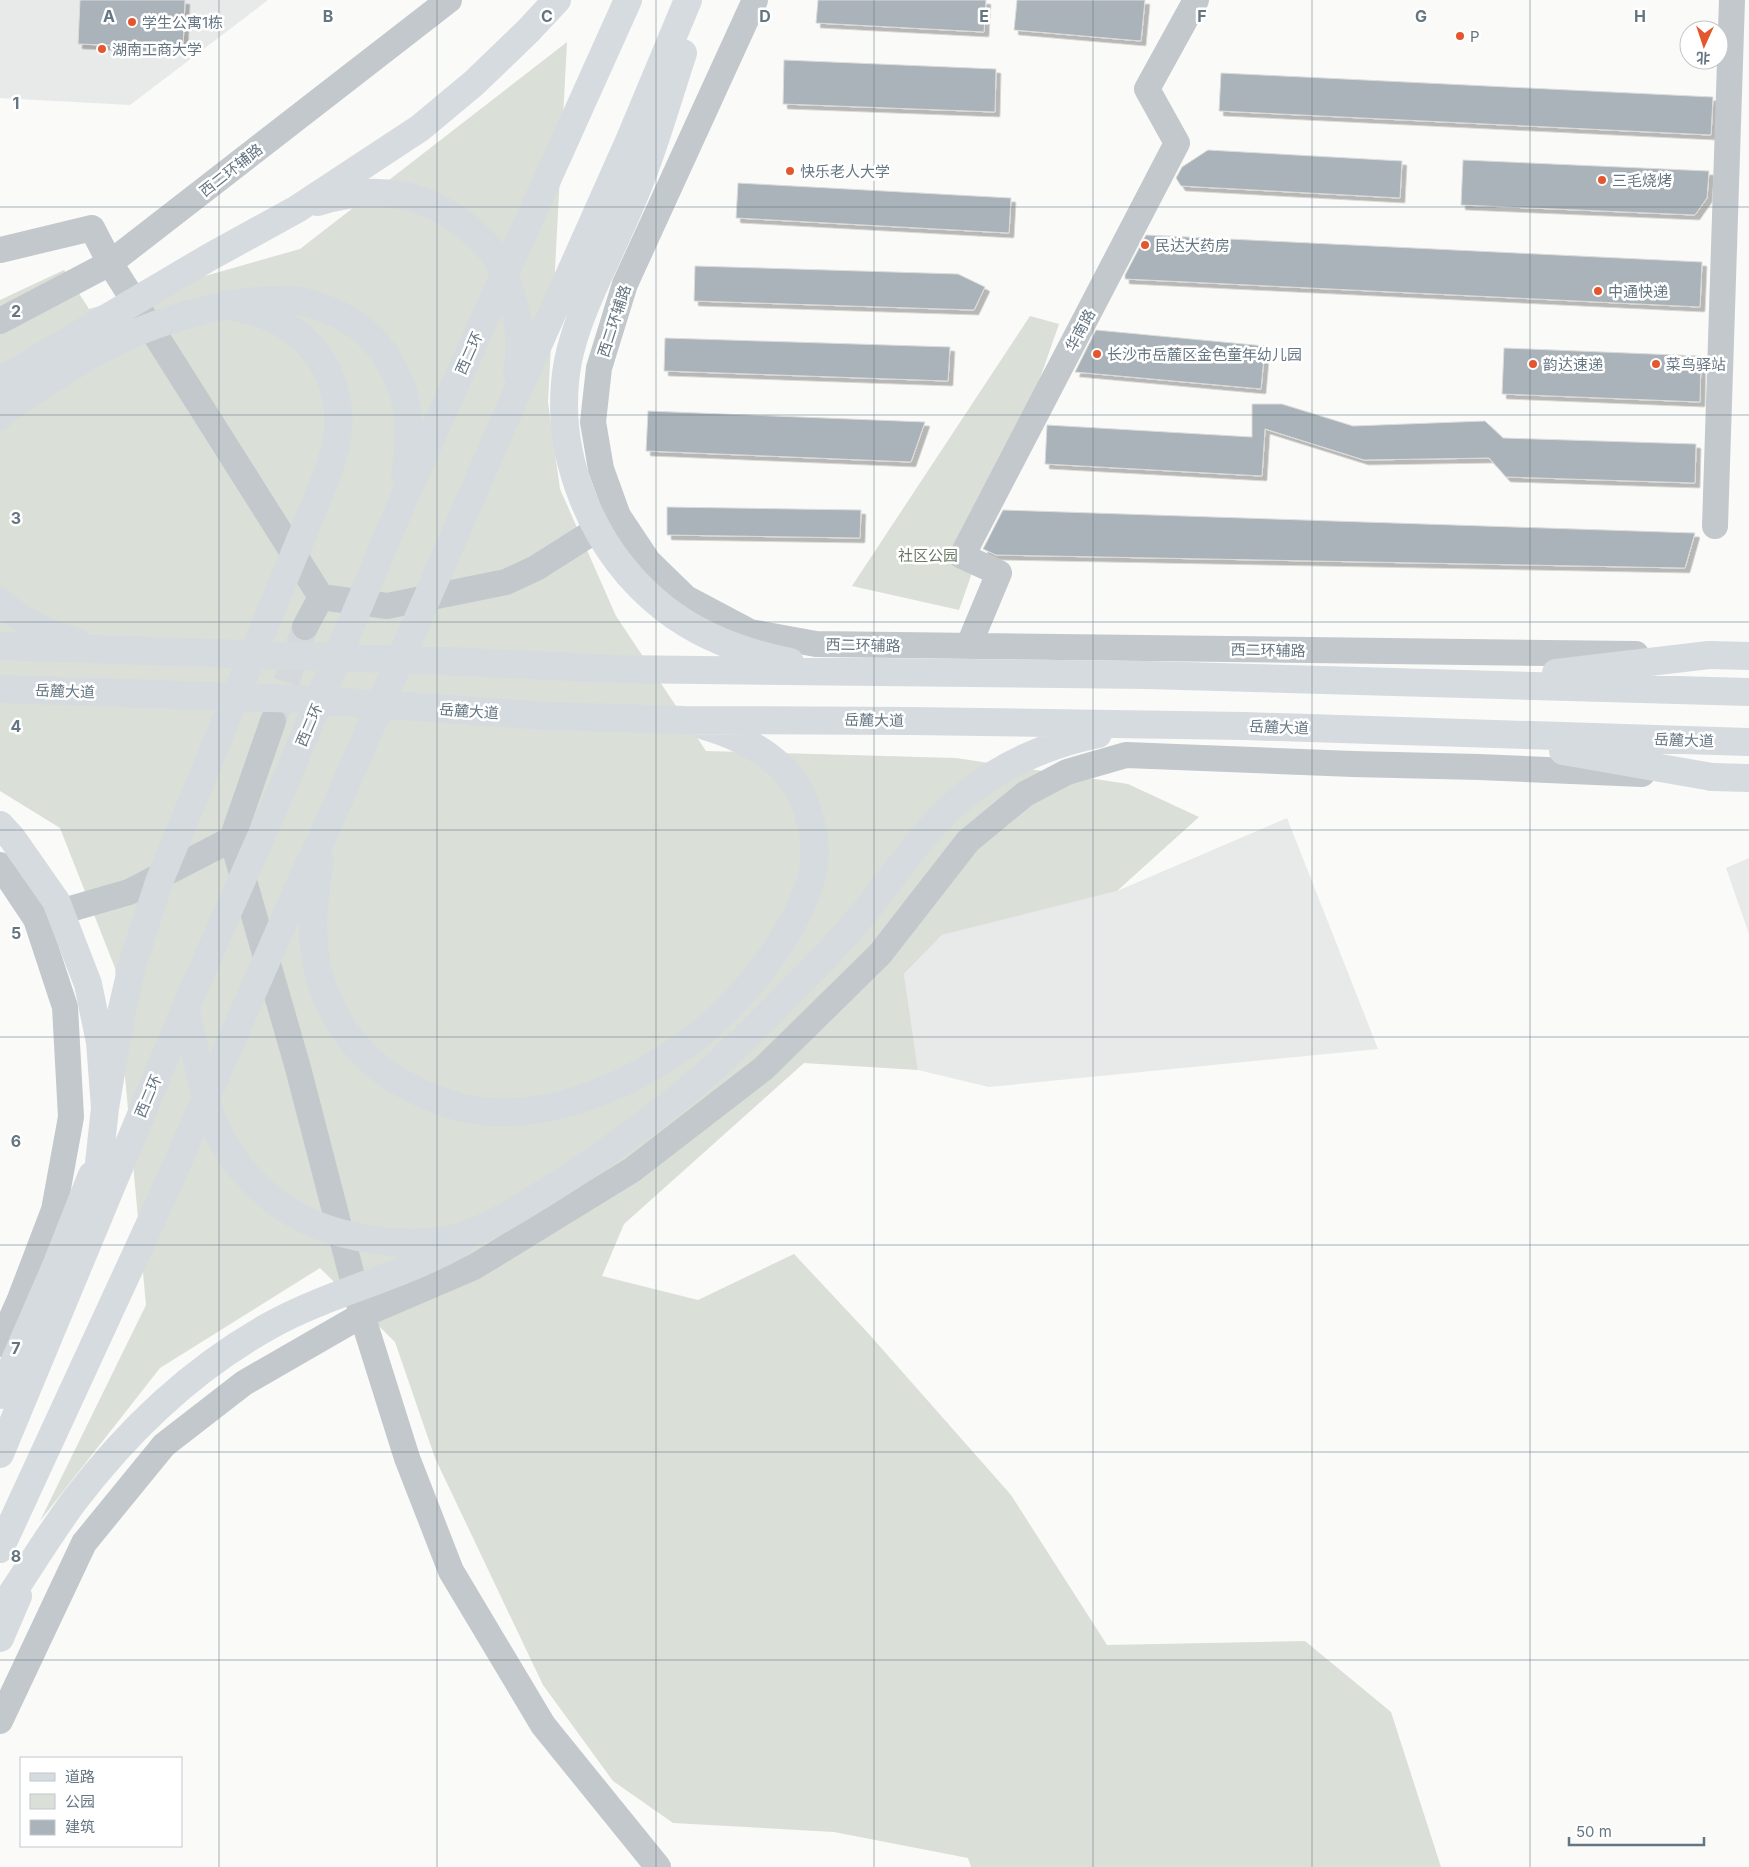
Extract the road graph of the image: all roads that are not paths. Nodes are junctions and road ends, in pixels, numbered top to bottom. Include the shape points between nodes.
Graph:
1 (449, 0) edge
2 (557, 0) edge
3 (628, 0) edge
4 (688, 0) edge
5 (701, 0) edge
6 (755, 0) edge
7 (1196, 0) edge
8 (1732, 0) edge
9 (297, 209) junction
10 (0, 250) edge
11 (110, 263) junction
12 (226, 305) junction
13 (0, 321) edge
14 (0, 381) edge
15 (510, 408) junction
16 (0, 416) edge
17 (400, 507) junction
18 (618, 516) junction
19 (1715, 526) dead end
20 (321, 598) junction
21 (0, 602) edge
22 (305, 627) tunnel mouth
23 (0, 646) edge
24 (968, 647) junction
25 (106, 650) junction
26 (1709, 655) junction
27 (1749, 656) edge
28 (845, 673) junction
29 (1467, 683) junction
30 (0, 689) edge
31 (1749, 692) edge
32 (273, 720) tunnel mouth
33 (684, 720) junction
34 (1142, 725) junction
35 (1468, 734) junction
36 (1749, 742) edge
37 (1712, 777) junction
38 (1749, 778) edge
39 (0, 825) edge
40 (323, 836) junction
41 (232, 839) junction
42 (0, 865) edge
43 (36, 919) junction
44 (185, 1009) junction
45 (105, 1108) junction
46 (101, 1144) junction
47 (494, 1224) junction
48 (91, 1231) junction
49 (362, 1315) junction
50 (0, 1344) edge
51 (11, 1399) edge
52 (0, 1441) edge
53 (0, 1454) edge
54 (2, 1544) edge
55 (39, 1554) junction
56 (0, 1573) edge
57 (0, 1611) edge
58 (0, 1638) edge
59 (0, 1720) edge
60 (658, 1867) edge

1 - 11 street, 西二环辅路
2 - 9 main road via 474,83 420,128
3 - 17 main road, 西二环
4 - 15 main road
5 - 28 main road via 642,178 578,324 568,362 566,433 576,484 600,532 623,566 665,609 718,640 749,651
6 - 18 street, 西二环辅路 via 625,284 599,368 593,422 601,469
7 - 24 street, 华南路 via 1147,89 1177,143 962,556 999,573
8 - 19 street
9 - 14 main road
9 - 15 main road via 351,194 409,196 436,206 482,240 501,265 518,320 521,342
10 - 11 street via 92,228
11 - 13 street, 西二环辅路
11 - 20 street
12 - 16 main road via 181,317 97,351
12 - 17 main road via 294,300 354,323 372,338 397,375 410,421 410,446
12 - 45 main road via 264,315 288,327 318,356 326,367 337,398 336,444 327,475 161,875 132,962
15 - 40 main road
17 - 44 main road, 西二环 via 285,782
18 - 20 street via 536,568 506,582 387,606
18 - 24 street, 西二环辅路 via 648,561 686,598 750,632 816,644
20 - 22 street
21 - 25 main road via 32,624 61,637
23 - 25 main road
24 - 26 street, 西二环辅路
25 - 28 main road via 616,669
26 - 27 main road
26 - 29 main road
28 - 29 main road via 1147,675
29 - 31 main road
30 - 33 main road, 岳麓大道 via 300,699 548,716
32 - 41 street
33 - 34 main road, 岳麓大道
33 - 40 main road via 733,736 759,750 780,766 797,787 808,810 813,832 815,856 811,881 800,909 777,950 718,1018 687,1044 626,1082 598,1093 541,1109 489,1112 461,1108 434,1099 371,1062 340,1026 321,982 315,956 313,924
34 - 35 main road, 岳麓大道
34 - 47 main road via 1085,736 1039,750 997,772 961,798 815,967 701,1078 589,1165
35 - 36 main road, 岳麓大道
35 - 37 main road
37 - 38 main road
37 - 49 street via 1126,755 1067,772 1024,794 968,841 880,954 764,1068 632,1170 474,1267
39 - 45 main road via 56,901 88,984 100,1042
40 - 54 main road via 161,1200
41 - 43 street via 129,892
41 - 49 street via 298,1068
42 - 43 street
43 - 50 street via 65,1006 72,1117 54,1210
44 - 47 main road via 208,1108 221,1139 241,1168 280,1206 301,1220 327,1230 371,1240 447,1240
44 - 48 main road, 西二环
45 - 46 main road
46 - 48 main road
46 - 51 main road
47 - 55 main road via 440,1255 317,1302 279,1321 199,1372 135,1430 102,1466
48 - 51 main road, 西二环
49 - 59 street via 244,1383 164,1445 84,1543
49 - 60 street via 407,1458 451,1572 542,1725
51 - 52 main road
51 - 53 main road, 西二环
54 - 56 main road
55 - 57 main road
55 - 58 main road

